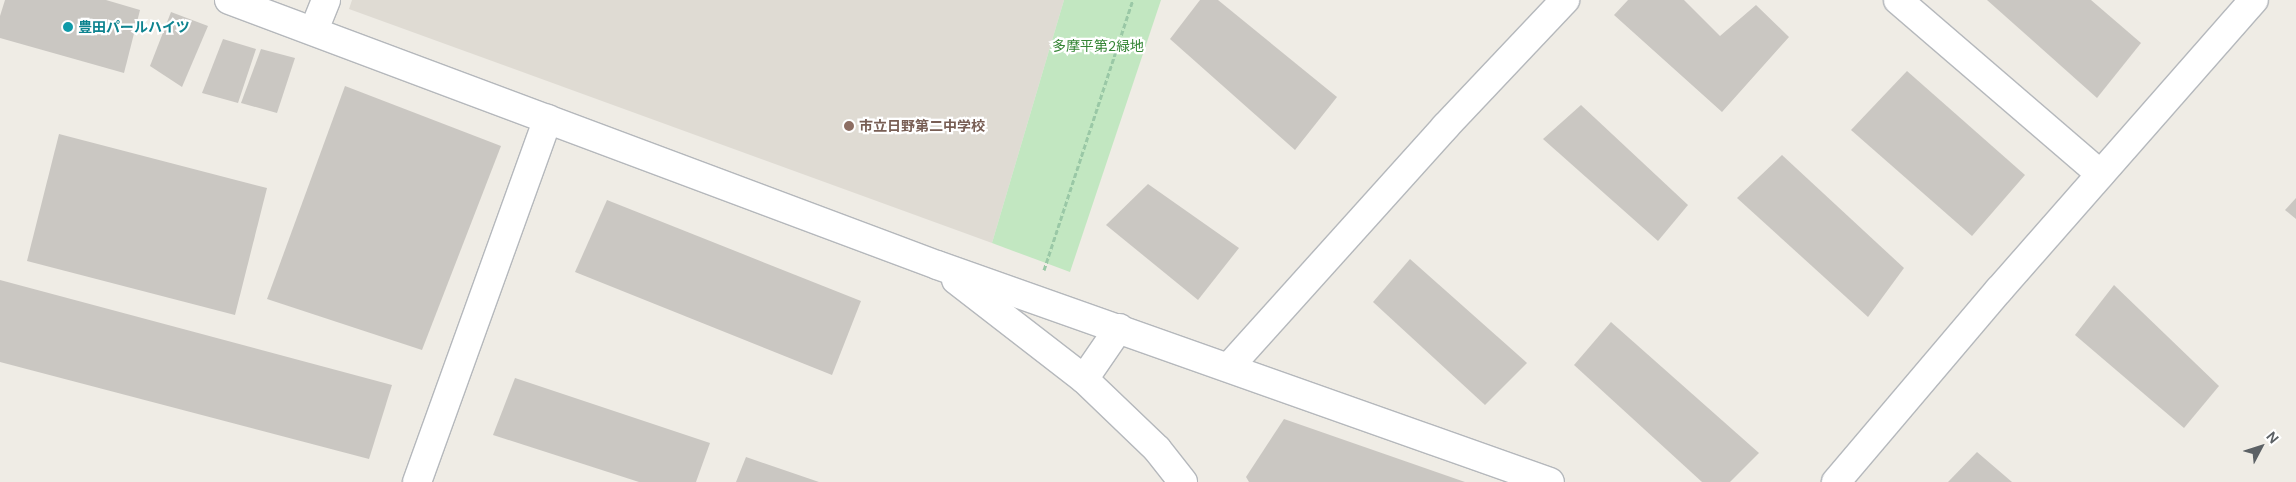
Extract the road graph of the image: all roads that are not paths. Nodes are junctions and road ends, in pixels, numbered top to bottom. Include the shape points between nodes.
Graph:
1 (229, 0) edge
2 (326, 0) edge
3 (1565, 0) edge
4 (1898, 0) edge
5 (2254, 0) edge
6 (314, 30) junction
7 (548, 119) junction
8 (2100, 174) junction
9 (937, 265) junction
10 (1119, 328) junction
11 (1229, 367) junction
12 (1084, 378) junction
13 (417, 482) edge
14 (1183, 482) edge
15 (1550, 482) edge
16 (1836, 482) edge

1 - 6 street
2 - 6 street
3 - 11 street via 1445,127
4 - 8 street
5 - 8 street
6 - 7 street
7 - 9 street
7 - 13 street
8 - 16 street
9 - 10 street
9 - 12 street
10 - 11 street
10 - 12 street
11 - 15 street
12 - 14 street via 1158,449

